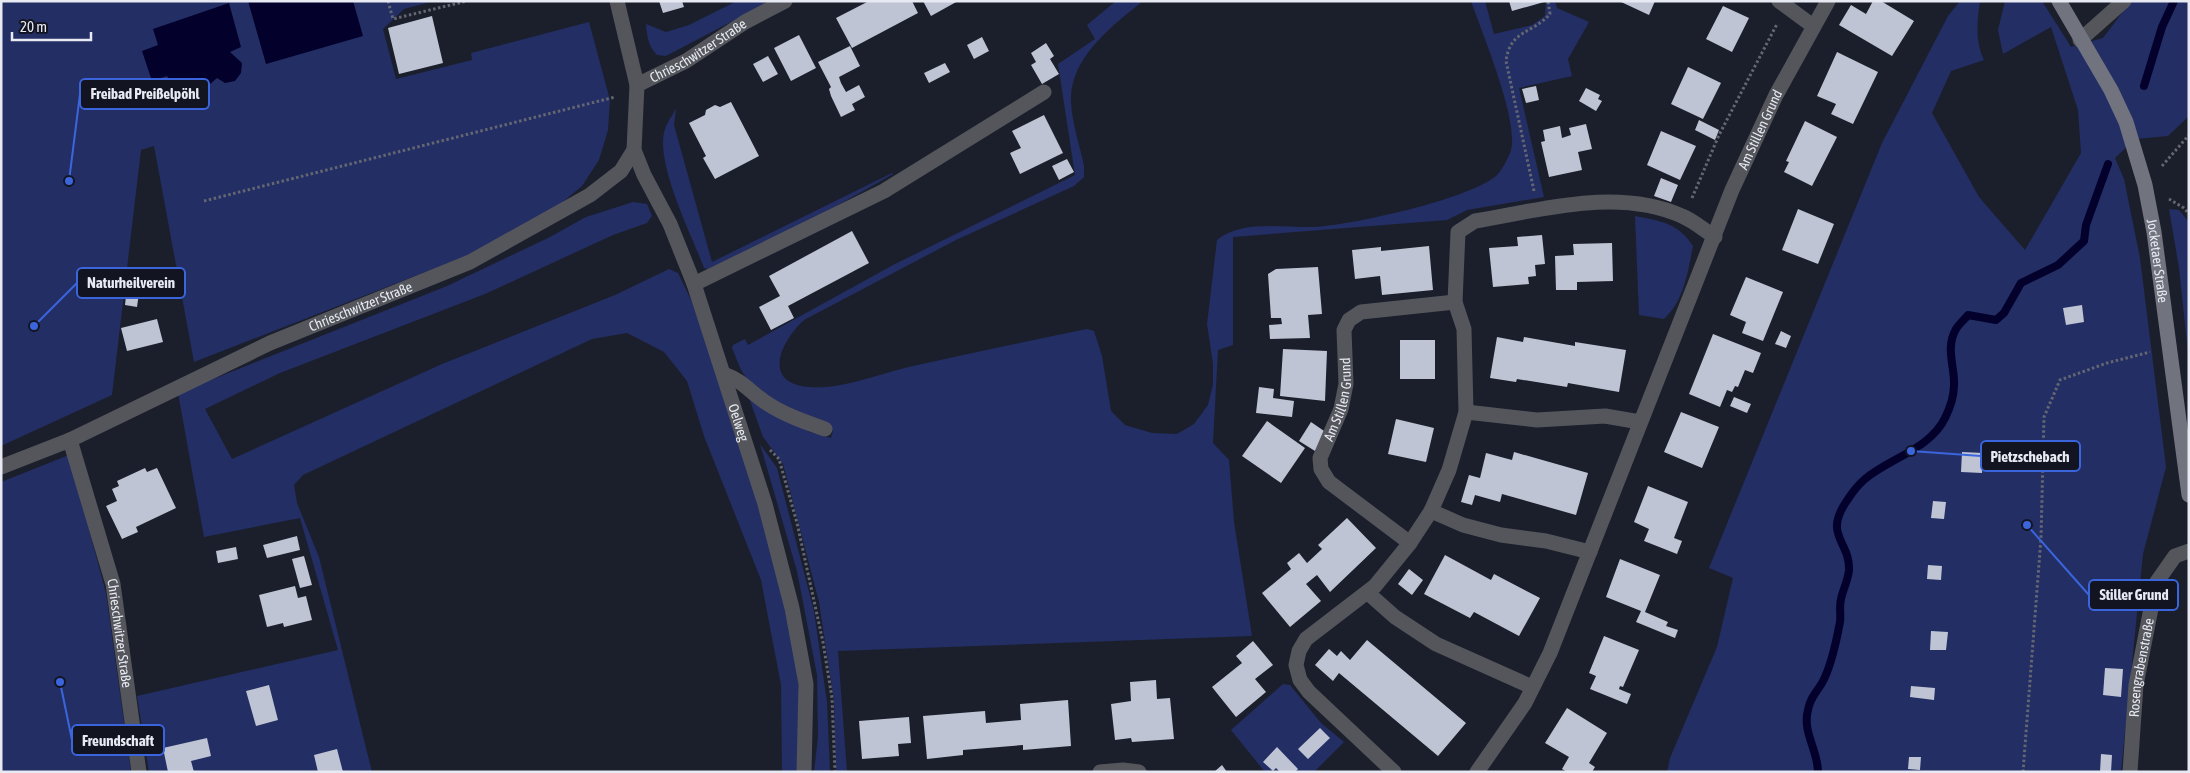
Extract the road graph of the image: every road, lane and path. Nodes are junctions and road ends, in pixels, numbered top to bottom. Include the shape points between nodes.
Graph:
1 (388, 1) edge
2 (467, 1) edge
3 (617, 1) edge
4 (785, 1) edge
5 (1548, 1) edge
6 (1828, 1) edge
7 (2059, 1) edge
8 (2124, 1) edge
9 (1783, 4) edge
10 (1813, 26) junction
11 (2080, 40) junction
12 (637, 85) junction
13 (1044, 92) dead end
14 (2189, 135) edge
15 (634, 150) junction
16 (2145, 185) junction
17 (204, 202) dead end
18 (1537, 211) junction
19 (1684, 216) junction
20 (1715, 237) junction
21 (694, 284) junction
22 (1455, 302) junction
23 (2168, 348) junction
24 (724, 374) junction
25 (1466, 412) junction
26 (1640, 422) junction
27 (825, 429) dead end
28 (70, 440) junction
29 (1, 467) edge
30 (2189, 495) edge
31 (1431, 511) junction
32 (1410, 543) junction
33 (2189, 551) edge
34 (1590, 552) junction
35 (1368, 593) junction
36 (1532, 687) junction
37 (140, 772) edge
38 (804, 772) edge
39 (1100, 772) edge
40 (1139, 772) edge
41 (1394, 772) edge
42 (1477, 772) edge
43 (2023, 772) edge
44 (2130, 772) edge

1 - 2 path via 393,20
3 - 12 street, Oelweg
4 - 12 street, Chrieschwitzer Straße
5 - 18 path via 1550,14 1543,22 1514,38 1506,61
6 - 10 street, Am Stillen Grund
7 - 11 street, Jocketaer Straße
8 - 11 street
9 - 10 street
9 - 19 path via 1719,135
10 - 20 street, Am Stillen Grund via 1761,125
11 - 16 street, Jocketaer Straße via 2111,90 2126,122
12 - 15 street, Oelweg
12 - 17 path via 610,100
13 - 21 street via 884,191
14 - 16 path
15 - 21 street, Oelweg via 670,224
15 - 28 street, Chrieschwitzer Straße via 621,171 590,195 470,262 270,343
16 - 23 street, Jocketaer Straße
18 - 19 street via 1601,201 1654,206
18 - 22 street via 1475,221 1458,232
19 - 20 street
20 - 26 street, Am Stillen Grund
21 - 24 street, Oelweg
22 - 25 street via 1464,329
22 - 32 street, Am Stillen Grund via 1361,312 1349,320 1344,330 1346,384 1341,409 1320,458 1320,469 1329,482
23 - 30 street, Jocketaer Straße
23 - 43 path via 2107,363 2060,380 2044,417 2041,538
24 - 27 street via 739,379 766,403
24 - 38 street, Oelweg via 765,504 792,608 806,684
25 - 26 street via 1537,420 1605,416
25 - 31 street via 1450,470
26 - 34 street, Am Stillen Grund
28 - 29 street, Chrieschwitzer Straße
28 - 37 street, Chrieschwitzer Straße via 113,584
31 - 32 street
31 - 34 street via 1463,525
32 - 35 street
33 - 44 street, Rosengrabenstraße via 2175,556 2156,583 2136,685
34 - 36 street, Am Stillen Grund via 1550,654
35 - 36 street via 1395,617 1436,644
35 - 41 street via 1306,639 1296,665 1300,680 1309,692
36 - 42 street, Am Stillen Grund via 1525,704
39 - 40 street

